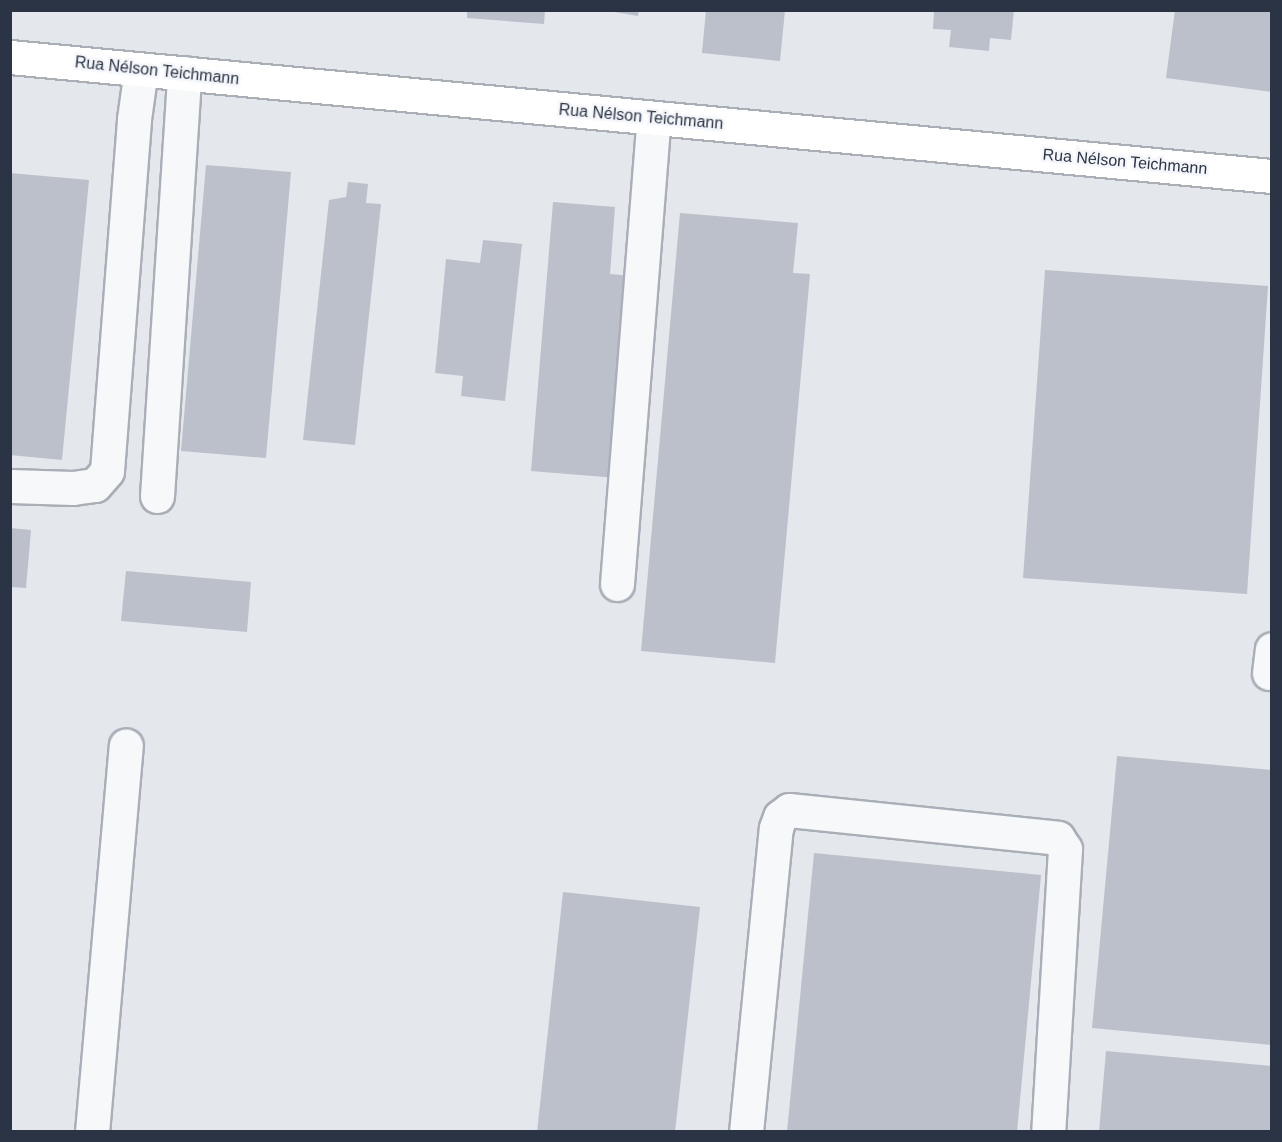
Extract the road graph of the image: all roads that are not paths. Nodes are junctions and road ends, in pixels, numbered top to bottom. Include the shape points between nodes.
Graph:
1 (10, 57) edge
2 (141, 69) junction
3 (184, 73) junction
4 (654, 118) junction
5 (1272, 176) edge
6 (10, 486) edge
7 (157, 496) dead end
8 (617, 584) dead end
9 (126, 745) dead end
10 (92, 1131) edge
11 (746, 1131) edge
12 (1048, 1131) edge

1 - 2 main road, Rua Nélson Teichmann
2 - 3 main road, Rua Nélson Teichmann
2 - 6 lane via 107,471 95,485 84,487
3 - 4 main road, Rua Nélson Teichmann
3 - 7 lane
4 - 5 main road, Rua Nélson Teichmann
4 - 8 lane
9 - 10 lane
11 - 12 lane via 776,828 780,817 789,810 1058,838 1065,849

